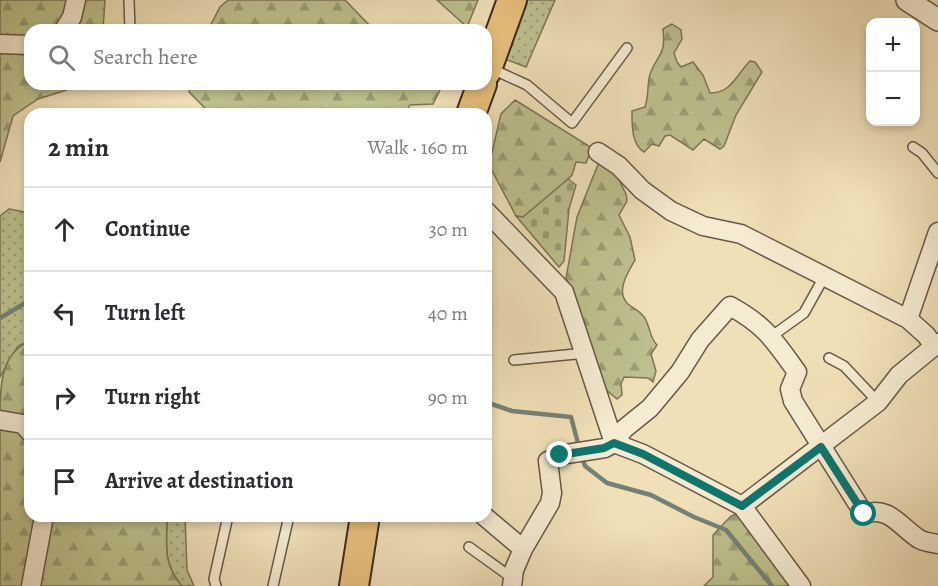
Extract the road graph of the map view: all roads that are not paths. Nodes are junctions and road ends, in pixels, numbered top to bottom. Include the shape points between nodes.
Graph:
1 (76, 0) edge
2 (129, 0) edge
3 (512, 0) edge
4 (907, 0) edge
5 (938, 20) edge
6 (68, 24) edge
7 (130, 24) edge
8 (0, 44) edge
9 (24, 45) edge
10 (627, 48) dead end
11 (492, 55) edge
12 (492, 76) edge
13 (479, 90) edge
14 (473, 108) edge
15 (913, 147) dead end
16 (598, 152) dead end
17 (938, 173) edge
18 (492, 217) edge
19 (938, 232) edge
20 (824, 277) junction
21 (908, 320) junction
22 (772, 336) junction
23 (936, 345) edge
24 (586, 352) junction
25 (829, 358) dead end
26 (514, 360) dead end
27 (878, 402) junction
28 (0, 420) edge
29 (24, 425) edge
30 (614, 443) junction
31 (821, 447) junction
32 (742, 506) junction
33 (43, 522) edge
34 (227, 522) edge
35 (288, 522) edge
36 (364, 522) edge
37 (491, 522) edge
38 (938, 544) edge
39 (469, 547) dead end
40 (523, 549) junction
41 (513, 580) edge
42 (32, 586) edge
43 (216, 586) edge
44 (273, 586) edge
45 (354, 586) edge
46 (801, 586) edge

1 - 6 street
2 - 7 lane
3 - 11 highway
4 - 5 street
8 - 9 street
10 - 12 lane via 572,123 527,85
13 - 14 highway
15 - 17 lane
16 - 20 street via 671,211 702,226 741,234
18 - 24 street via 564,292
19 - 21 street
20 - 21 street
20 - 22 lane via 804,313
21 - 23 street
22 - 30 street via 755,320 730,306 650,408 624,429
22 - 31 street via 797,372 790,389 793,401
23 - 27 street via 899,375
24 - 26 lane
24 - 30 street
25 - 27 lane via 844,366
27 - 31 street
28 - 29 street
30 - 32 street
30 - 40 street via 548,461 550,503
31 - 32 street
31 - 38 street via 864,514 874,510 887,513 921,540
32 - 46 street
33 - 42 street
34 - 43 lane via 214,579
35 - 44 lane
36 - 45 highway
37 - 40 street
39 - 41 lane
40 - 41 street

